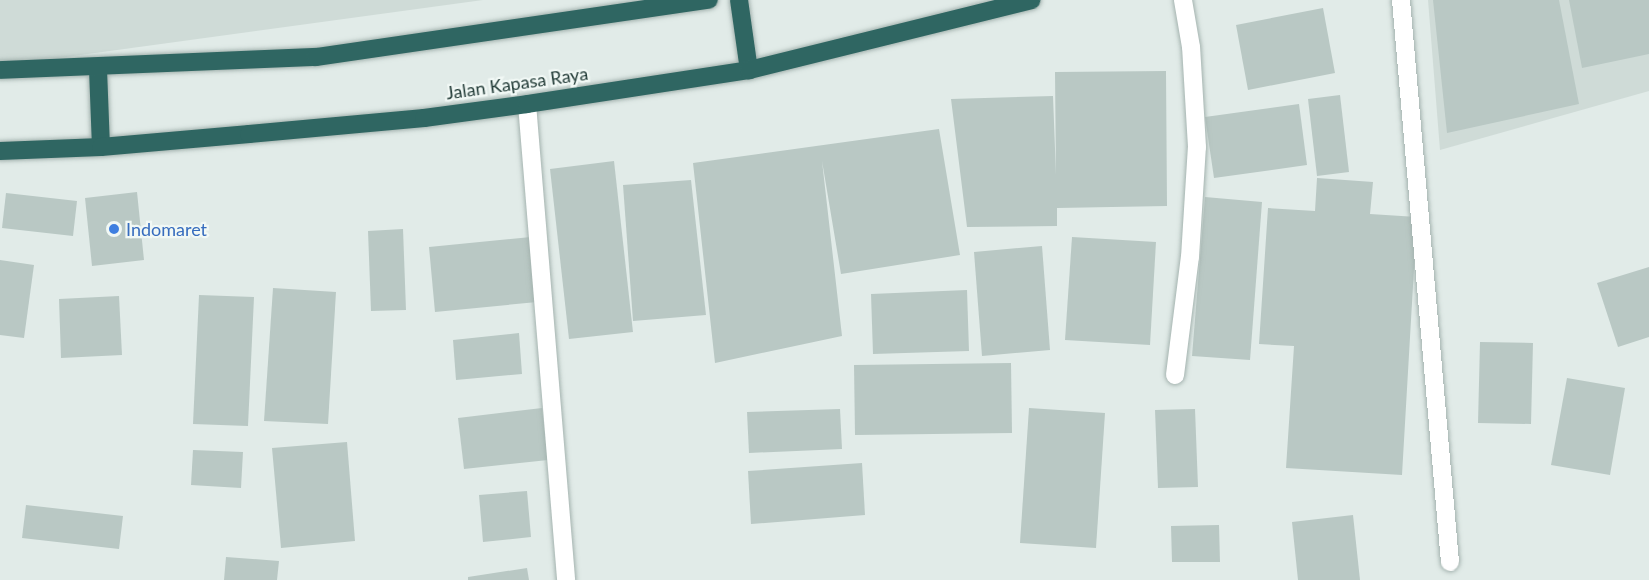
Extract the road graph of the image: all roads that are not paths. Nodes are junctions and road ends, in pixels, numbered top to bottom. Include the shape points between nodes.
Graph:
1 (709, 0) edge
2 (739, 0) edge
3 (1031, 0) edge
4 (1183, 0) edge
5 (1401, 0) edge
6 (98, 69) junction
7 (0, 70) edge
8 (749, 70) junction
9 (527, 104) junction
10 (101, 147) junction
11 (0, 151) edge
12 (1175, 375) dead end
13 (1450, 562) dead end
14 (566, 580) edge

1 - 6 highway via 316,57
2 - 8 highway
3 - 8 highway, Jalan Kapasa Raya
4 - 12 street via 1191,47 1197,147 1190,257
5 - 13 street
6 - 7 highway
6 - 10 highway
8 - 9 highway, Jalan Kapasa Raya
9 - 10 highway, Jalan Kapasa Raya via 424,118
9 - 14 street
10 - 11 highway, Jalan Kapasa Raya

